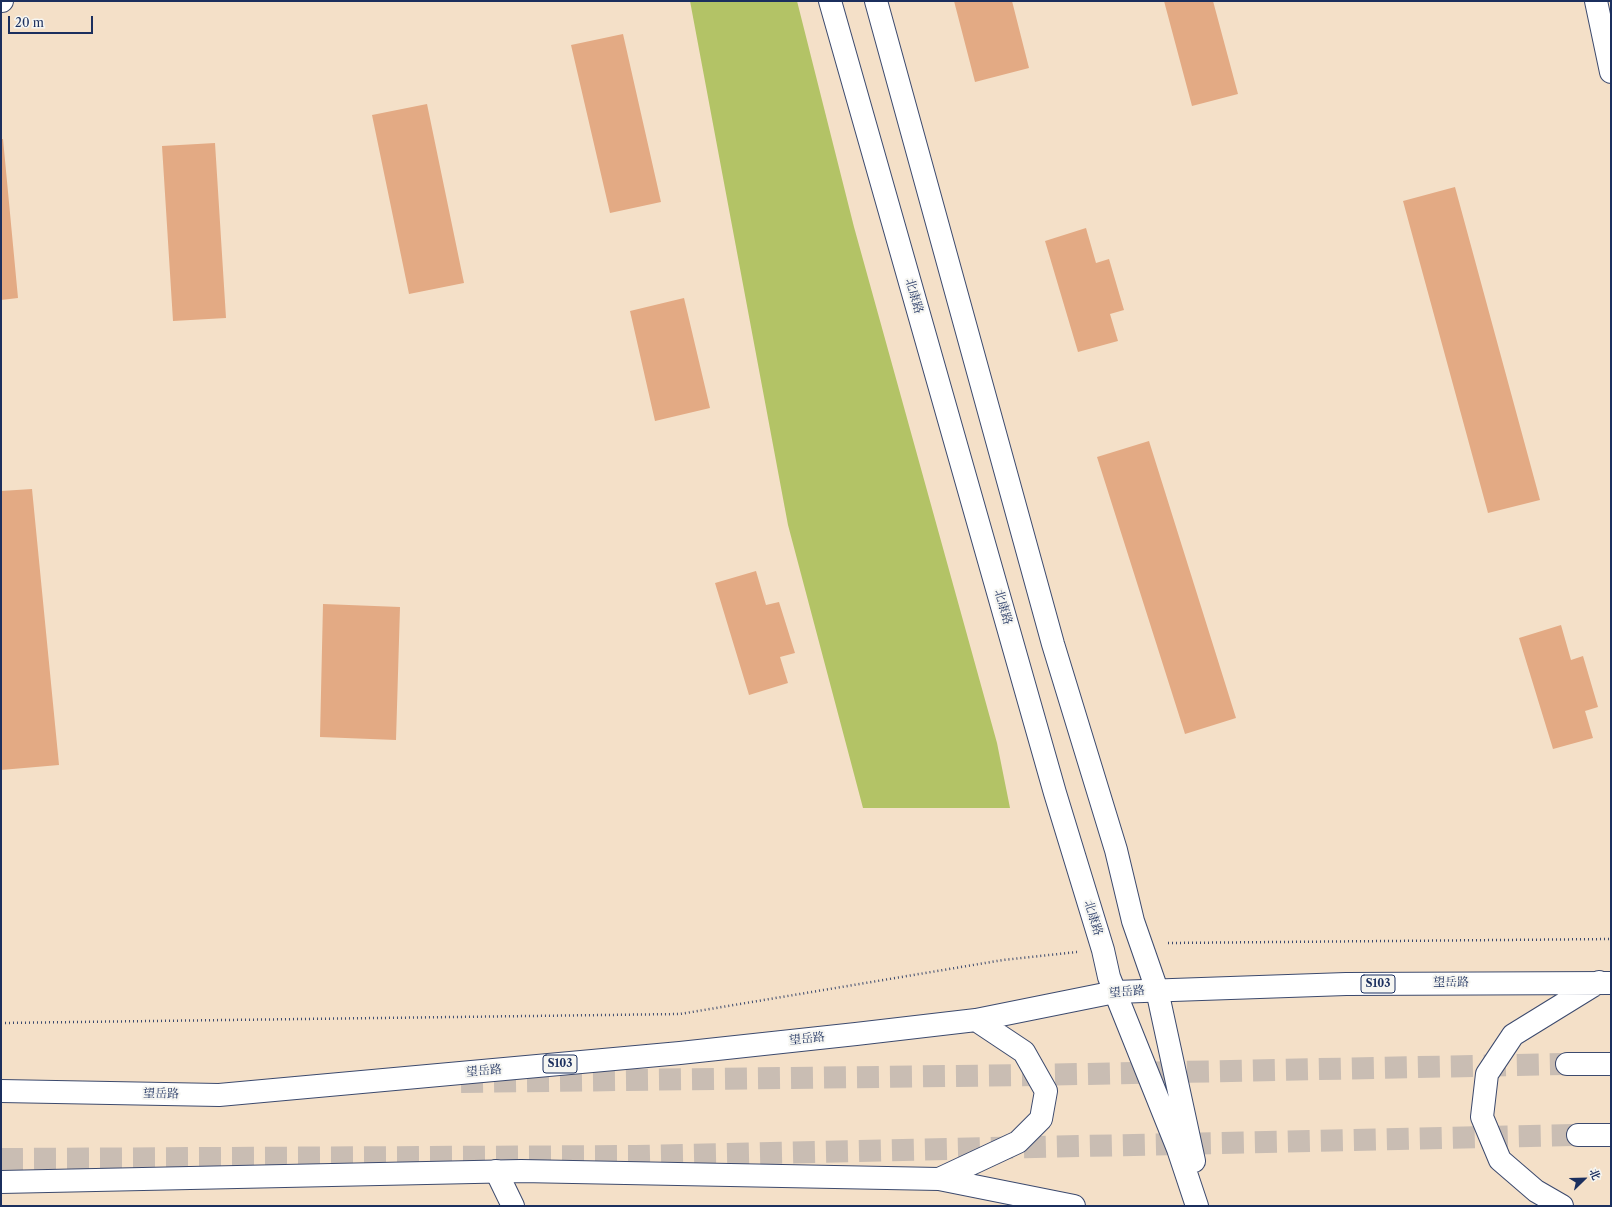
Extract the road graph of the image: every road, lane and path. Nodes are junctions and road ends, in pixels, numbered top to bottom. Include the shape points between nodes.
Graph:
1 (830, 1) edge
2 (876, 1) edge
3 (1596, 1) edge
4 (1611, 72) edge
5 (1611, 939) edge
6 (1140, 943) junction
7 (1103, 950) junction
8 (1605, 983) edge
9 (1157, 990) junction
10 (1115, 992) junction
11 (976, 1020) junction
12 (1, 1023) edge
13 (1567, 1064) tunnel mouth
14 (1611, 1064) edge
15 (1, 1091) edge
16 (1578, 1135) tunnel mouth
17 (1611, 1135) edge
18 (496, 1171) junction
19 (939, 1179) junction
20 (1, 1182) edge
21 (513, 1206) edge
22 (1074, 1206) edge
23 (1198, 1206) edge
24 (1204, 1206) edge
25 (1562, 1206) edge

1 - 7 main road, 北康路 via 1053,785
2 - 6 main road via 1053,644 1116,850
3 - 4 main road
5 - 6 path
6 - 9 main road
7 - 10 main road, 北康路
7 - 12 path via 1003,960 680,1014
8 - 9 main road, 望岳路 / S103 via 1346,984
8 - 25 main road via 1513,1035 1487,1074 1482,1117 1500,1160 1536,1191
9 - 10 main road, 望岳路 / S103
9 - 24 main road
10 - 11 main road, 望岳路 / S103
10 - 23 main road, 北康路
11 - 15 main road, 望岳路 / S103 via 680,1053 219,1095
11 - 19 main road via 1024,1052 1046,1091 1042,1119 1018,1142
13 - 14 main road
16 - 17 main road
18 - 19 main road
18 - 20 main road
18 - 21 main road
19 - 22 main road

